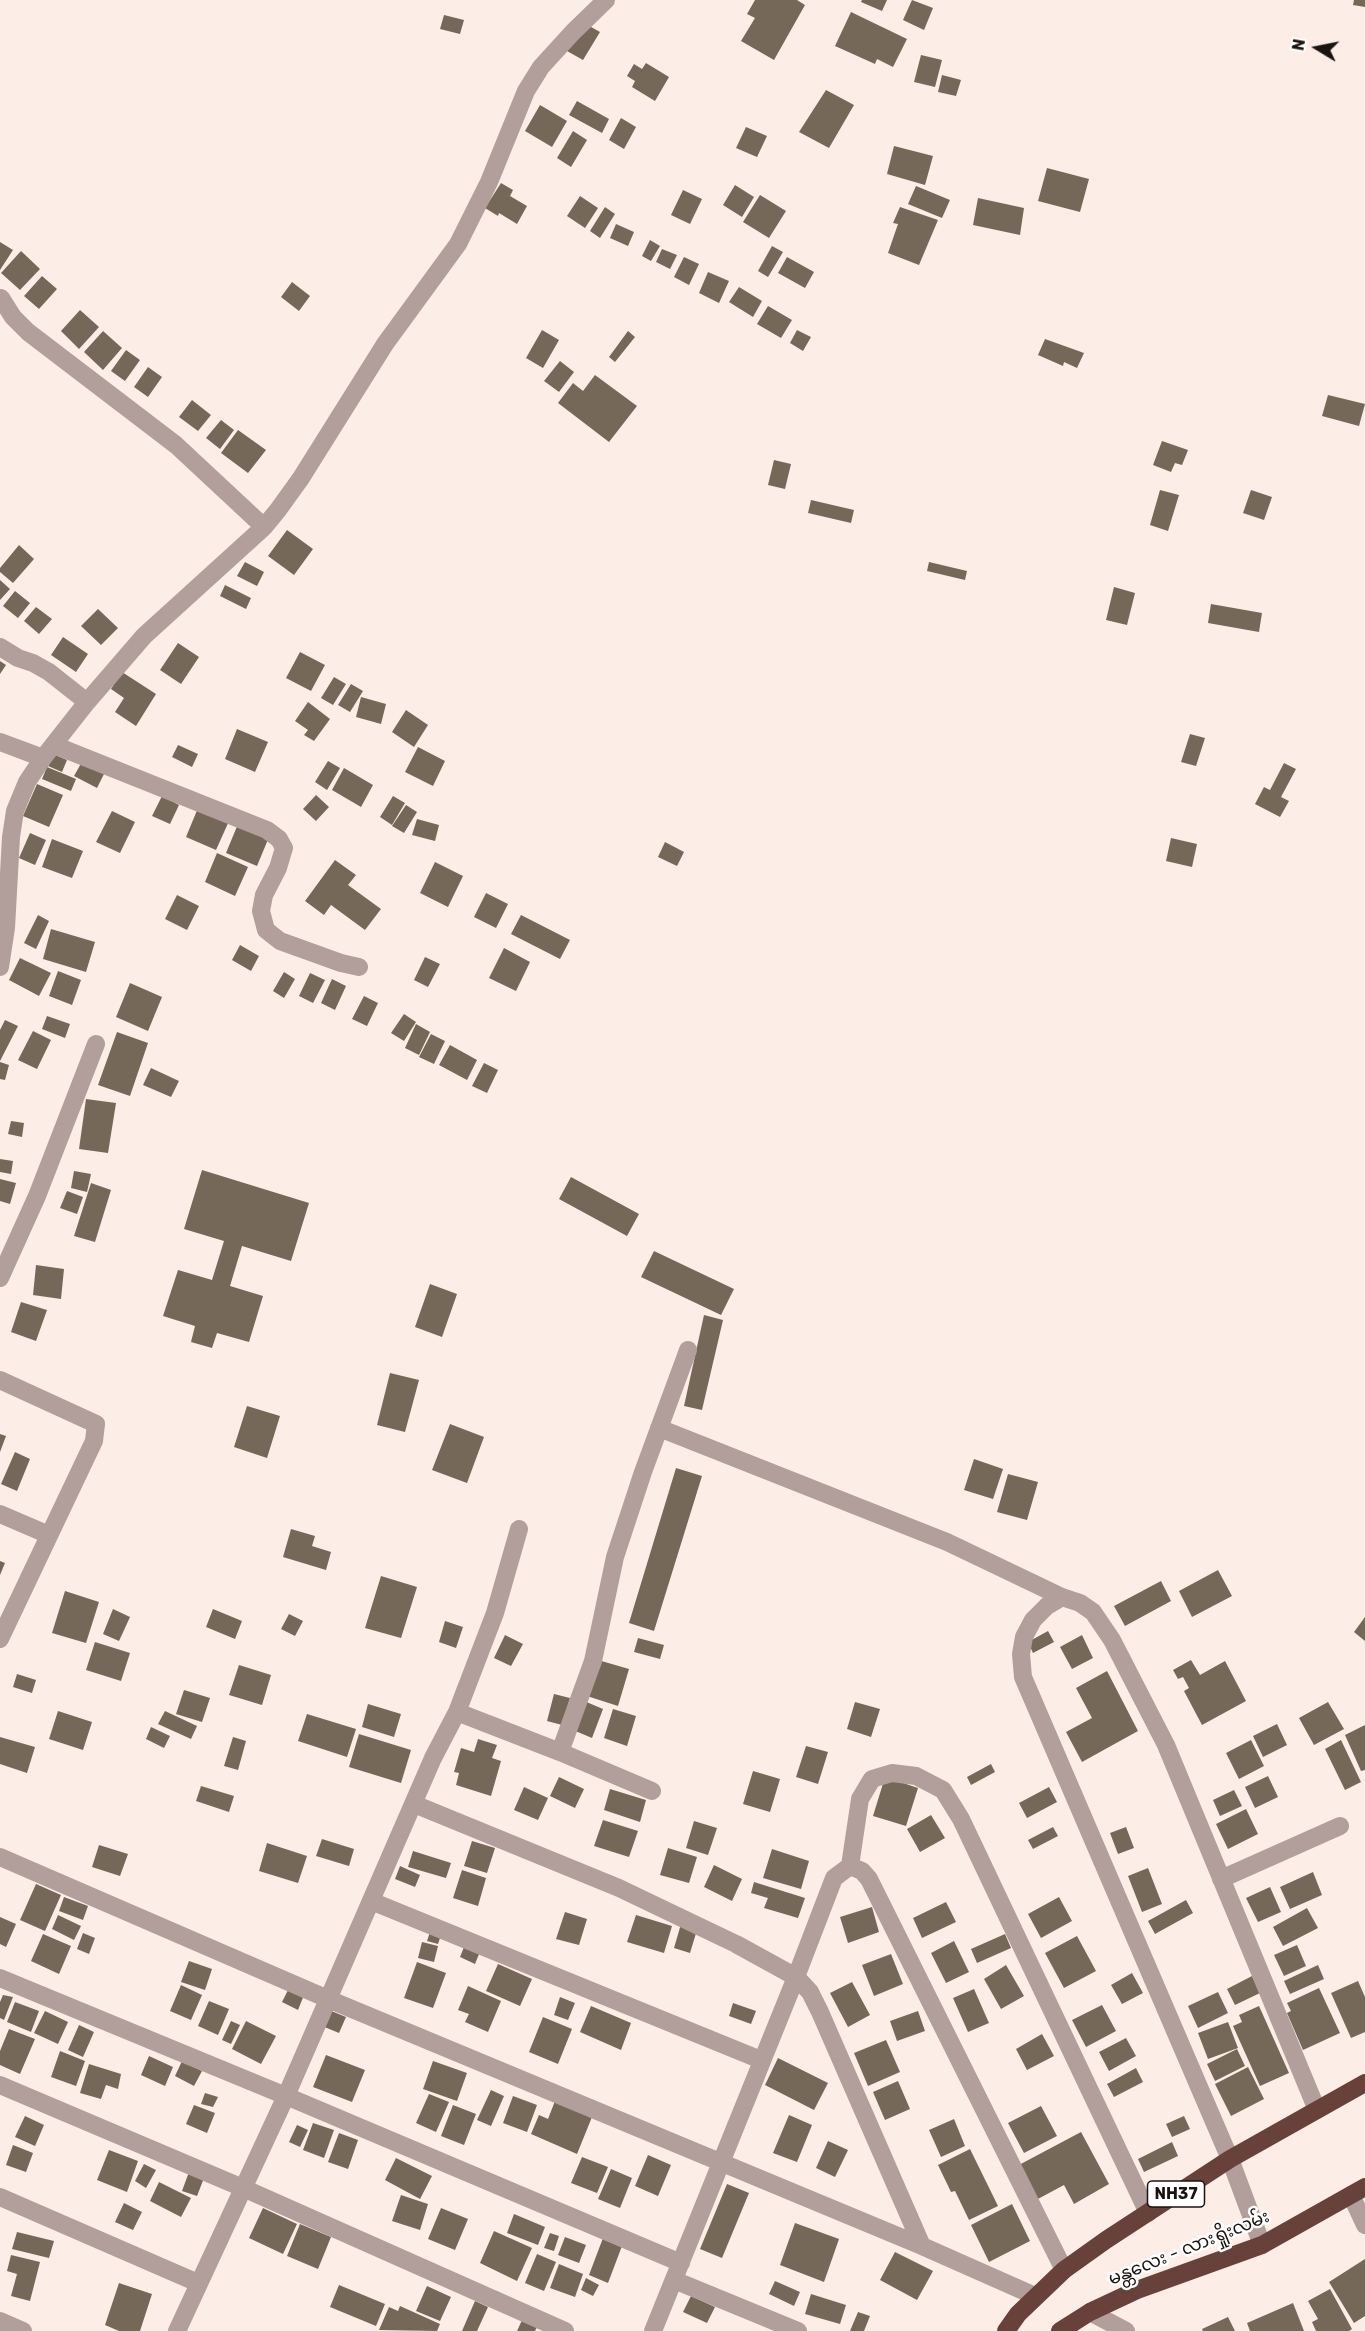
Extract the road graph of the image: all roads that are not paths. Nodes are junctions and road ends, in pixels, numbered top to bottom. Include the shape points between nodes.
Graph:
1 (606, 0) edge
2 (1, 298) edge
3 (264, 527) junction
4 (0, 647) edge
5 (87, 702) junction
6 (0, 742) edge
7 (49, 752) junction
8 (6, 835) edge
9 (0, 967) edge
10 (359, 967) dead end
11 (96, 1044) dead end
12 (0, 1278) edge
13 (688, 1350) dead end
14 (0, 1380) edge
15 (659, 1428) junction
16 (0, 1514) edge
17 (519, 1529) dead end
18 (49, 1535) junction
19 (1062, 1597) junction
20 (2, 1629) edge
21 (457, 1712) junction
22 (560, 1752) junction
23 (652, 1791) dead end
24 (414, 1803) junction
25 (1340, 1826) dead end
26 (0, 1857) edge
27 (850, 1866) junction
28 (1221, 1879) junction
29 (371, 1901) junction
30 (796, 1977) junction
31 (0, 1978) edge
32 (328, 1999) junction
33 (761, 2060) junction
34 (1365, 2083) edge
35 (0, 2085) edge
36 (286, 2096) junction
37 (1317, 2110) junction
38 (1230, 2159) junction
39 (720, 2163) junction
40 (243, 2188) junction
41 (1358, 2191) edge
42 (0, 2197) edge
43 (1148, 2213) junction
44 (1365, 2225) edge
45 (1262, 2245) junction
46 (922, 2246) junction
47 (1064, 2270) junction
48 (678, 2271) junction
49 (198, 2283) junction
50 (1035, 2296) junction
51 (1090, 2312) junction
52 (0, 2321) edge
53 (24, 2331) edge
54 (177, 2331) edge
55 (565, 2331) edge
56 (653, 2331) edge
57 (798, 2331) edge
58 (1006, 2331) edge
59 (1060, 2331) edge
60 (1126, 2331) edge

1 - 3 street via 541,67 526,90 489,182 458,244 385,344 302,478
2 - 3 street via 28,332 176,445
3 - 5 street via 144,636
4 - 5 street via 49,672
5 - 7 street
6 - 7 street
7 - 8 street via 27,782
7 - 10 street via 267,830 284,848 264,895 261,911 266,930 280,940
8 - 9 street via 6,928
11 - 12 street via 37,1196
13 - 15 street
14 - 18 street via 96,1424 94,1441
15 - 19 street via 937,1538
15 - 22 street via 615,1557 593,1661
16 - 18 street
17 - 21 street via 495,1613
18 - 20 street
19 - 28 street via 1094,1612 1112,1641 1166,1745
19 - 38 street via 1033,1620 1024,1637 1023,1677
21 - 22 street
21 - 24 street
22 - 23 street
24 - 29 street
24 - 30 street via 619,1888
25 - 28 street
26 - 32 street
27 - 30 street via 834,1878
27 - 43 street via 860,1800 872,1779 891,1773 916,1776 943,1790 962,1819
27 - 47 street via 869,1879
28 - 37 street
29 - 32 street
29 - 33 street
30 - 33 street
30 - 46 street via 810,1992 820,2012
31 - 36 street
32 - 36 street
32 - 39 street
33 - 39 street
34 - 37 highway, မန္တလေး - လားရှိုးလမ်း / NH37
35 - 40 street
36 - 40 street
36 - 48 street
37 - 38 highway, မန္တလေး - လားရှိုးလမ်း / NH37
38 - 43 highway, မန္တလေး - လားရှိုးလမ်း / NH37
38 - 45 street
39 - 46 street
39 - 48 street
40 - 49 street
40 - 55 street
41 - 44 street
41 - 45 highway, မန္တလေး - လားရှိုးလမ်း
42 - 49 street
43 - 47 highway, မန္တလေး - လားရှိုးလမ်း / NH37
45 - 51 highway, မန္တလေး - လားရှိုးလမ်း via 1137,2290
46 - 50 street
47 - 50 highway, မန္တလေး - လားရှိုးလမ်း / NH37
48 - 56 street
48 - 57 street
49 - 54 street
50 - 58 highway, မန္တလေး - လားရှိုးလမ်း / NH37
51 - 59 highway, မန္တလေး - လားရှိုးလမ်း
51 - 60 street
52 - 53 street

